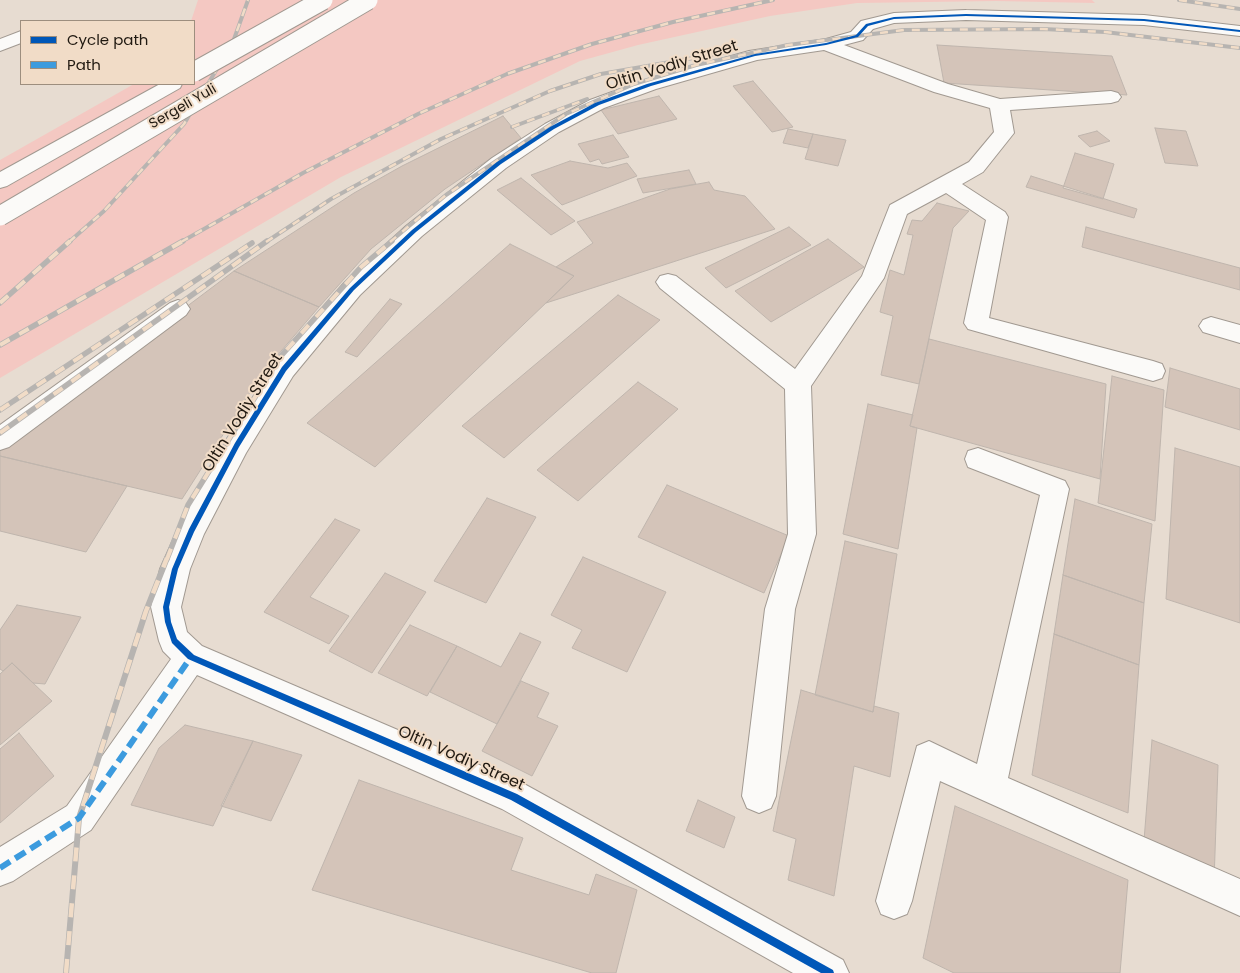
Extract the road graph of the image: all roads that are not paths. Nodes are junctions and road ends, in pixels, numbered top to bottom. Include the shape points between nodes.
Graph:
1 (323, 0) edge
2 (368, 0) edge
3 (1240, 31) edge
4 (20, 36) edge
5 (826, 44) junction
6 (0, 46) edge
7 (195, 71) edge
8 (171, 85) edge
9 (1111, 96) dead end
10 (999, 105) junction
11 (0, 181) edge
12 (946, 183) junction
13 (0, 216) edge
14 (668, 282) dead end
15 (178, 308) dead end
16 (1211, 326) dead end
17 (1240, 334) edge
18 (1153, 371) dead end
19 (798, 385) junction
20 (0, 439) edge
21 (978, 459) dead end
22 (191, 657) junction
23 (989, 787) junction
24 (760, 796) dead end
25 (0, 868) edge
26 (1240, 898) edge
27 (894, 901) dead end
28 (830, 973) edge

1 - 7 street, Sergeli Yuli, bridge
2 - 13 street, Sergeli Yuli, bridge
3 - 5 street, Oltin Vodiy Street via 1144,20 958,15 878,21 867,25 857,36
4 - 6 street
5 - 10 street via 941,88
5 - 22 street, Oltin Vodiy Street via 755,55 681,75 612,98 575,115 525,145 447,203 352,289 284,369 237,445 191,531 175,569 166,607 174,641
8 - 11 street, Sergeli Yuli
9 - 10 street
10 - 12 street via 1004,133 976,167
12 - 18 street via 997,217 976,323
12 - 19 street via 898,210 873,278
14 - 19 street
15 - 20 street
16 - 17 street
19 - 24 street via 802,534 780,609
21 - 23 street via 1055,489
22 - 25 street via 79,818
22 - 28 street, Oltin Vodiy Street via 514,797
23 - 26 street
23 - 27 street via 929,758

